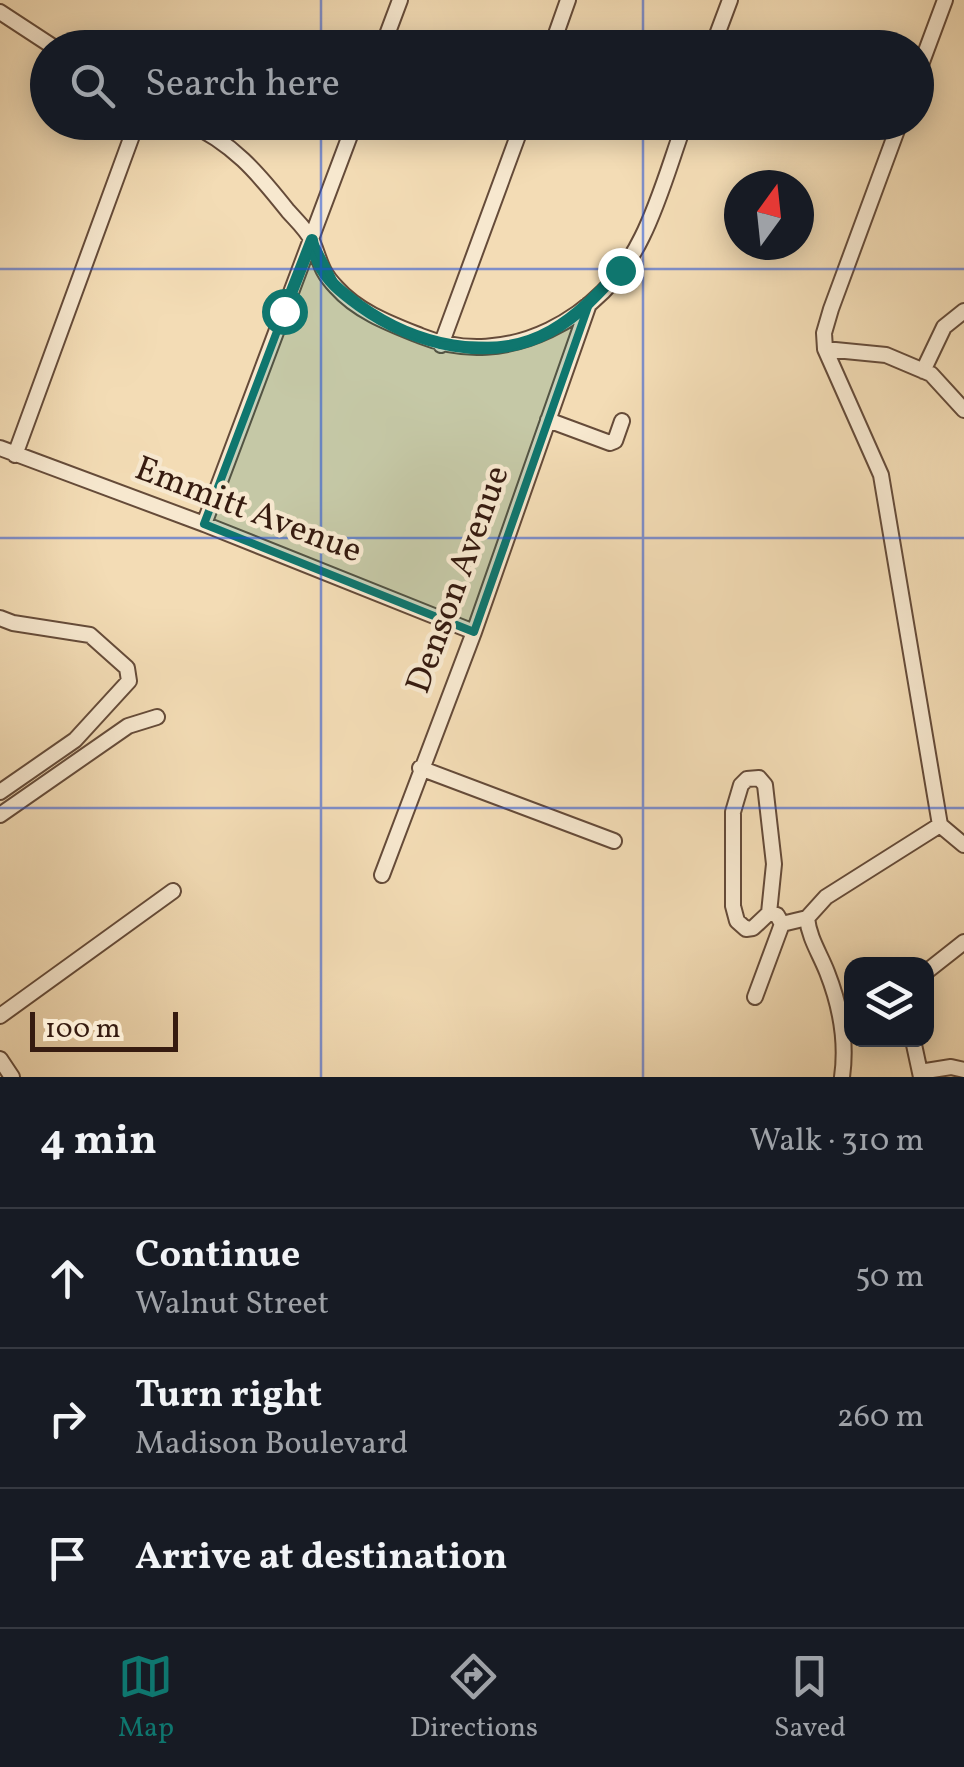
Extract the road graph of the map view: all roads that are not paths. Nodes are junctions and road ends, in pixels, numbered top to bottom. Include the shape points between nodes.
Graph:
1 (400, 0) edge
2 (568, 0) edge
3 (730, 0) edge
4 (945, 0) edge
5 (0, 12) edge
6 (389, 30) edge
7 (557, 30) edge
8 (719, 30) edge
9 (934, 30) edge
10 (30, 32) edge
11 (130, 140) edge
12 (217, 140) edge
13 (348, 140) edge
14 (516, 140) edge
15 (678, 140) edge
16 (893, 140) edge
17 (312, 240) junction
18 (590, 304) junction
19 (964, 311) edge
20 (442, 344) junction
21 (826, 349) junction
22 (923, 371) junction
23 (964, 410) edge
24 (548, 420) junction
25 (622, 421) dead end
26 (0, 448) edge
27 (15, 454) junction
28 (204, 524) junction
29 (0, 618) edge
30 (474, 632) junction
31 (157, 716) dead end
32 (420, 768) junction
33 (3, 786) edge
34 (0, 815) edge
35 (940, 825) junction
36 (614, 841) dead end
37 (964, 845) edge
38 (382, 875) dead end
39 (173, 891) dead end
40 (769, 913) junction
41 (808, 918) junction
42 (782, 924) junction
43 (964, 942) edge
44 (934, 966) edge
45 (755, 996) dead end
46 (0, 1016) edge
47 (915, 1047) edge
48 (0, 1059) edge
49 (964, 1070) edge
50 (921, 1075) edge
51 (12, 1077) edge
52 (842, 1077) edge

1 - 6 street
2 - 7 street
3 - 8 street
4 - 9 street
5 - 10 street
11 - 27 street
12 - 17 street via 249,162
13 - 17 street
14 - 20 street
15 - 18 street via 641,240
16 - 21 street via 824,333
17 - 20 street via 318,263 338,290 379,320
17 - 28 street
18 - 20 street via 549,332 511,346
18 - 24 street, Denson Avenue
19 - 22 street via 944,327
21 - 22 street via 886,355
21 - 35 street via 881,475
22 - 23 street
24 - 25 street via 610,443
24 - 30 street, Denson Avenue
26 - 27 street, Emmitt Avenue
27 - 28 street, Emmitt Avenue
28 - 30 street, Emmitt Avenue
29 - 33 street via 90,635 127,668 129,681 76,740
30 - 32 street, Denson Avenue
31 - 34 street via 128,726
32 - 36 street
32 - 38 street, Denson Avenue
35 - 37 street
35 - 41 street via 826,897
39 - 46 street
40 - 40 street via 746,929 733,906 733,812 742,785 754,778 765,785 774,851
40 - 42 street
41 - 42 street
41 - 52 street via 841,1021
42 - 45 street
43 - 44 street
47 - 50 street
48 - 51 street
49 - 50 street

